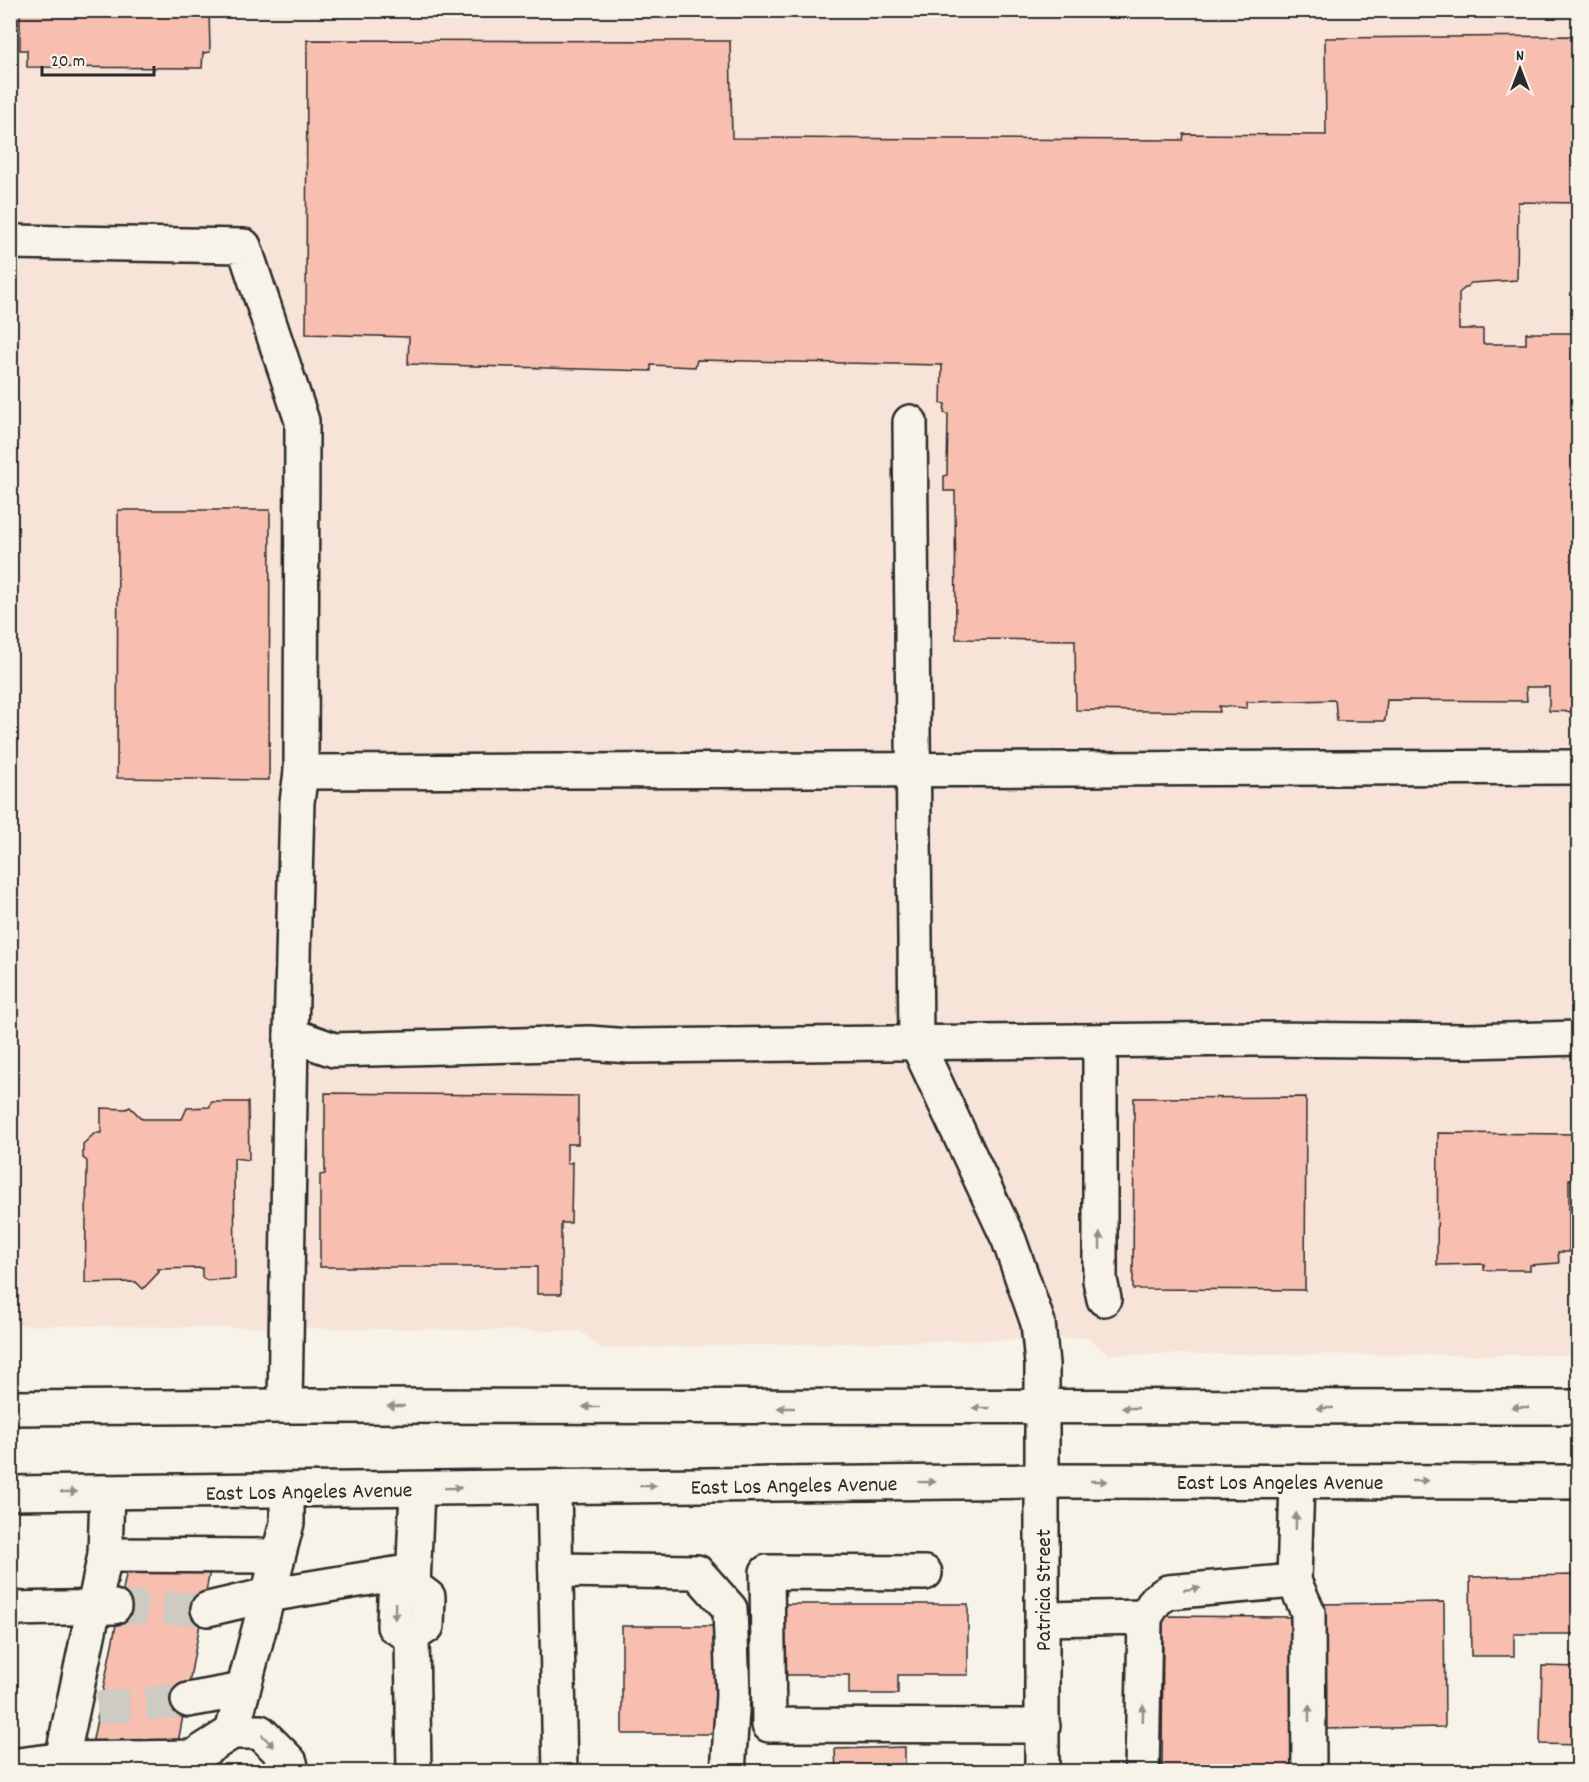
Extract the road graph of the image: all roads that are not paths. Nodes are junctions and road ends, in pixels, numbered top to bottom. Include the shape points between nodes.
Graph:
1 (10, 242) edge
2 (910, 422) dead end
3 (1578, 767) edge
4 (915, 770) junction
5 (301, 772) junction
6 (291, 1035) junction
7 (1578, 1038) edge
8 (916, 1041) junction
9 (1100, 1043) junction
10 (1104, 1299) dead end
11 (285, 1406) junction
12 (1578, 1407) edge
13 (10, 1408) edge
14 (1040, 1408) junction
15 (1041, 1481) junction
16 (1297, 1481) junction
17 (1578, 1482) edge
18 (554, 1488) junction
19 (417, 1489) junction
20 (287, 1490) junction
21 (107, 1492) junction
22 (10, 1493) edge
23 (105, 1555) junction
24 (278, 1556) junction
25 (556, 1570) junction
26 (925, 1573) dead end
27 (413, 1579) junction
28 (1294, 1581) junction
29 (268, 1595) junction
30 (104, 1607) junction
31 (10, 1609) edge
32 (208, 1609) tunnel mouth
33 (1145, 1617) junction
34 (1041, 1619) junction
35 (243, 1690) junction
36 (188, 1700) tunnel mouth
37 (1042, 1726) junction
38 (232, 1732) junction
39 (62, 1759) junction
40 (17, 1768) edge
41 (415, 1770) edge
42 (292, 1772) edge
43 (560, 1772) edge
44 (729, 1772) edge
45 (1042, 1772) edge
46 (1142, 1772) edge
47 (1309, 1772) edge

1 - 5 main road via 244,246 302,421
2 - 4 main road
3 - 4 main road
4 - 5 main road
4 - 8 main road
5 - 6 main road
6 - 8 main road via 333,1050 589,1043 629,1046
6 - 11 main road
7 - 9 main road
8 - 9 main road
8 - 14 main road, Patricia Street via 1009,1240 1038,1323
10 -> 9 main road via 1100,1280
11 - 13 main road
14 -> 11 main road
12 -> 14 main road
14 - 15 main road, Patricia Street
15 -> 16 main road, East Los Angeles Avenue
18 -> 15 main road, East Los Angeles Avenue
15 - 34 main road, Patricia Street
16 -> 17 main road, East Los Angeles Avenue
28 -> 16 main road
19 -> 18 main road, East Los Angeles Avenue
18 - 25 main road
19 - 20 main road, East Los Angeles Avenue
19 - 27 main road
20 - 21 main road, East Los Angeles Avenue
20 - 24 main road via 287,1523
22 -> 21 main road, East Los Angeles Avenue
21 - 23 main road
23 - 24 main road
23 - 30 main road
24 - 29 main road
25 - 43 main road
25 - 44 main road via 697,1572 730,1609 733,1695
26 - 37 main road via 767,1572 768,1725
27 - 29 main road
27 - 41 main road via 395,1598 394,1626 412,1636
33 -> 28 main road via 1156,1600 1168,1592
47 -> 28 main road via 1308,1612
29 - 32 main road
29 - 35 main road
30 - 31 main road
30 - 39 main road via 85,1709
33 - 34 main road
46 -> 33 main road
34 - 37 main road, Patricia Street
35 - 36 main road
35 - 38 main road
37 - 45 main road, Patricia Street
38 - 39 main road via 193,1757
38 -> 42 main road via 260,1732 290,1762
39 - 40 main road

